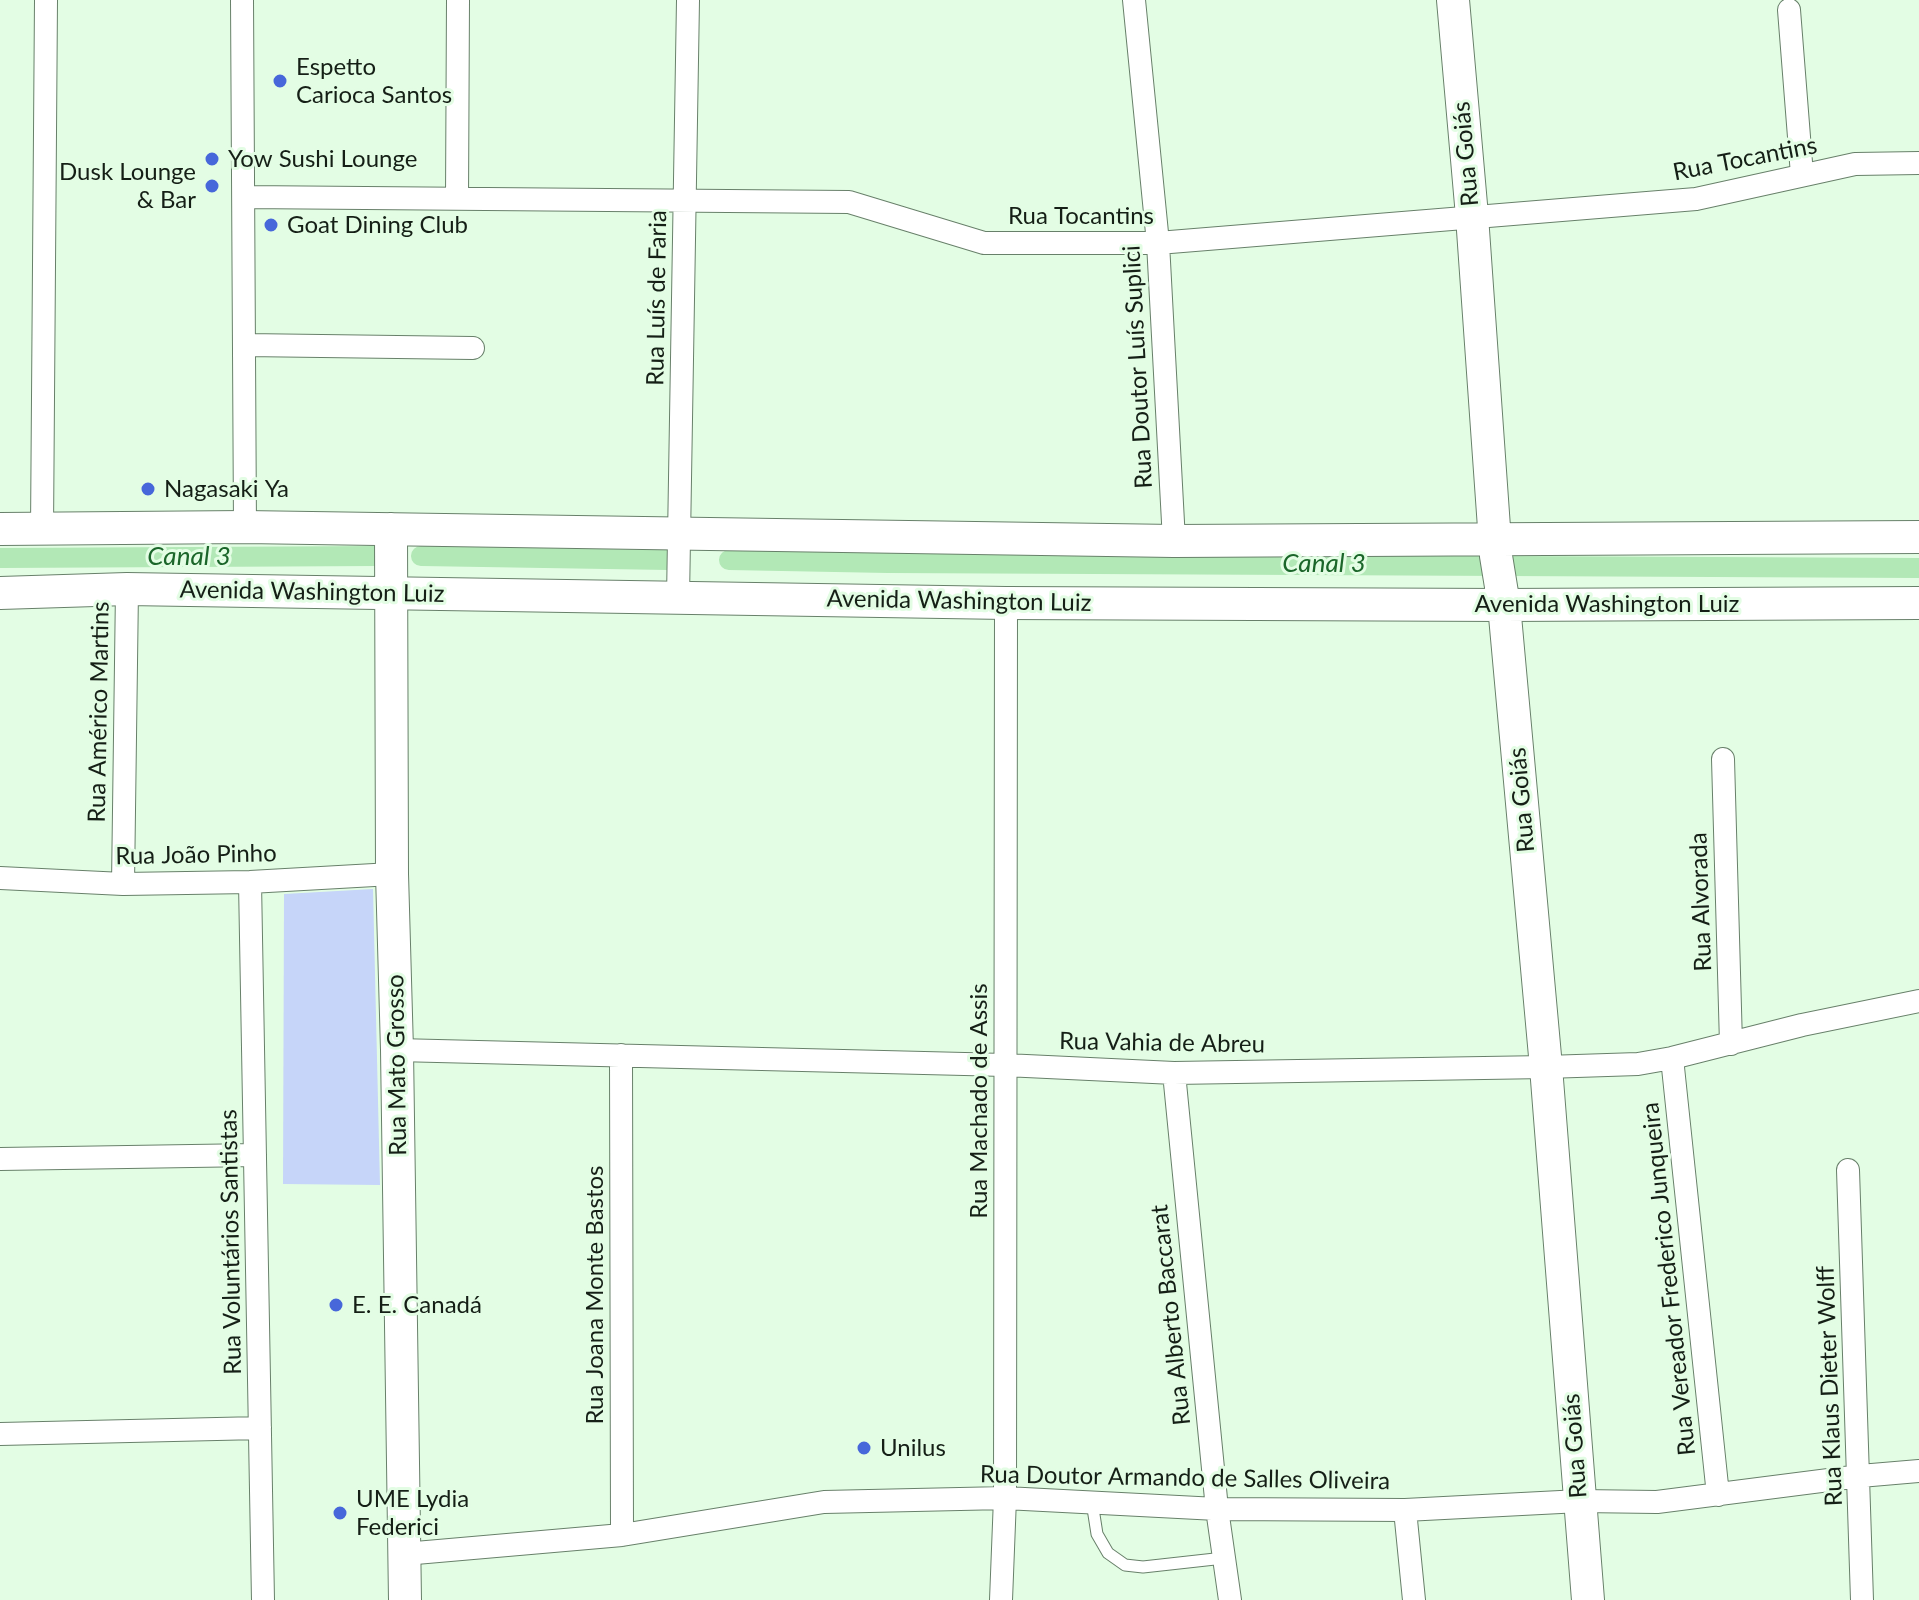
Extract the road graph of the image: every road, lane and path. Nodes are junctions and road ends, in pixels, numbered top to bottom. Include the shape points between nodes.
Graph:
1 (46, 0) edge
2 (242, 0) edge
3 (458, 0) edge
4 (688, 0) edge
5 (1134, 0) edge
6 (1453, 0) edge
7 (1789, 10) dead end
8 (1919, 163) edge
9 (1802, 175) junction
10 (244, 197) junction
11 (457, 198) junction
12 (686, 201) junction
13 (1472, 216) junction
14 (1158, 243) junction
15 (246, 345) junction
16 (473, 348) dead end
17 (245, 527) junction
18 (0, 529) edge
19 (399, 529) junction
20 (42, 530) junction
21 (678, 533) junction
22 (1919, 537) edge
23 (1174, 541) junction
24 (1499, 572) junction
25 (127, 589) junction
26 (0, 593) edge
27 (398, 594) junction
28 (678, 598) junction
29 (1006, 603) junction
30 (1919, 603) edge
31 (1723, 759) dead end
32 (392, 874) junction
33 (0, 878) edge
34 (250, 882) junction
35 (123, 884) junction
36 (1919, 1001) edge
37 (1731, 1044) junction
38 (397, 1050) junction
39 (621, 1055) junction
40 (1672, 1058) junction
41 (1005, 1065) junction
42 (1546, 1067) junction
43 (1174, 1073) junction
44 (255, 1155) junction
45 (0, 1159) edge
46 (1848, 1170) dead end
47 (260, 1428) junction
48 (0, 1434) edge
49 (1919, 1471) edge
50 (1860, 1476) junction
51 (1718, 1495) junction
52 (1005, 1498) junction
53 (1580, 1501) junction
54 (1092, 1502) junction
55 (1217, 1509) junction
56 (1405, 1510) junction
57 (622, 1535) junction
58 (404, 1554) junction
59 (1224, 1558) junction
60 (263, 1600) edge
61 (405, 1600) edge
62 (1001, 1600) edge
63 (1230, 1600) edge
64 (1414, 1600) edge
65 (1588, 1600) edge
66 (1862, 1600) edge

1 - 20 street
2 - 10 street
3 - 11 street
4 - 12 street, Rua Luís de Faria
5 - 14 street, Rua Doutor Luís Suplici
6 - 13 main road, Rua Goiás
7 - 9 street
8 - 9 street, Rua Tocantins via 1855,164
9 - 13 street, Rua Tocantins via 1696,199
10 - 11 street, Rua Tocantins
10 - 15 street
11 - 12 street, Rua Tocantins
12 - 14 street, Rua Tocantins via 849,202 984,243
12 - 21 street, Rua Luís de Faria
13 - 14 street, Rua Tocantins
13 - 24 main road, Rua Goiás
14 - 23 street, Rua Doutor Luís Suplici
15 - 16 street
15 - 17 street
17 - 19 main road, Avenida Washington Luiz
17 - 20 main road, Avenida Washington Luiz
18 - 20 main road, Avenida Washington Luiz
19 - 21 main road, Avenida Washington Luiz
19 - 27 main road, Rua Mato Grosso
21 - 23 main road, Avenida Washington Luiz
21 - 28 street, Rua Luís de Faria
22 - 24 main road, Avenida Washington Luiz
23 - 24 main road, Avenida Washington Luiz
24 - 29 main road, Avenida Washington Luiz
24 - 30 main road, Avenida Washington Luiz
24 - 42 main road, Rua Goiás
25 - 26 main road, Avenida Washington Luiz
25 - 27 main road, Avenida Washington Luiz
25 - 35 street, Rua Américo Martins
27 - 28 main road, Avenida Washington Luiz
27 - 32 main road, Rua Mato Grosso
28 - 29 main road, Avenida Washington Luiz
29 - 41 street, Rua Machado de Assis
31 - 37 street, Rua Alvorada
32 - 34 street, Rua João Pinho
32 - 38 main road, Rua Mato Grosso
33 - 35 street, Rua João Pinho
34 - 35 street, Rua João Pinho
34 - 44 street, Rua Voluntários Santistas
36 - 37 street, Rua Vahia de Abreu
37 - 40 street, Rua Vahia de Abreu
38 - 39 street, Rua Vahia de Abreu
38 - 58 main road, Rua Mato Grosso
39 - 41 street, Rua Vahia de Abreu
39 - 57 street, Rua Joana Monte Bastos
40 - 42 street, Rua Vahia de Abreu
40 - 51 street, Rua Vereador Frederico Junqueira
41 - 43 street, Rua Vahia de Abreu
41 - 52 street, Rua Machado de Assis
42 - 43 street, Rua Vahia de Abreu
42 - 53 main road, Rua Goiás
43 - 55 street, Rua Alberto Baccarat
44 - 45 street
44 - 47 street, Rua Voluntários Santistas
46 - 50 street, Rua Klaus Dieter Wolff
47 - 48 street
47 - 60 street, Rua Voluntários Santistas
49 - 50 street, Rua Doutor Armando de Salles Oliveira
50 - 51 street, Rua Doutor Armando de Salles Oliveira
50 - 66 street, Rua Klaus Dieter Wolff
51 - 53 street, Rua Doutor Armando de Salles Oliveira via 1657,1502
52 - 54 street, Rua Doutor Armando de Salles Oliveira
52 - 57 street, Rua Doutor Armando de Salles Oliveira via 824,1502
52 - 62 street, Rua Machado de Assis
53 - 56 street, Rua Doutor Armando de Salles Oliveira
53 - 65 main road, Rua Goiás
54 - 55 street, Rua Doutor Armando de Salles Oliveira
54 - 59 lane via 1097,1534 1108,1553 1125,1565
55 - 56 street, Rua Doutor Armando de Salles Oliveira
55 - 59 street, Rua Alberto Baccarat
56 - 64 street
57 - 58 street, Rua Doutor Armando de Salles Oliveira
58 - 61 main road, Rua Mato Grosso
59 - 63 street, Rua Alberto Baccarat

